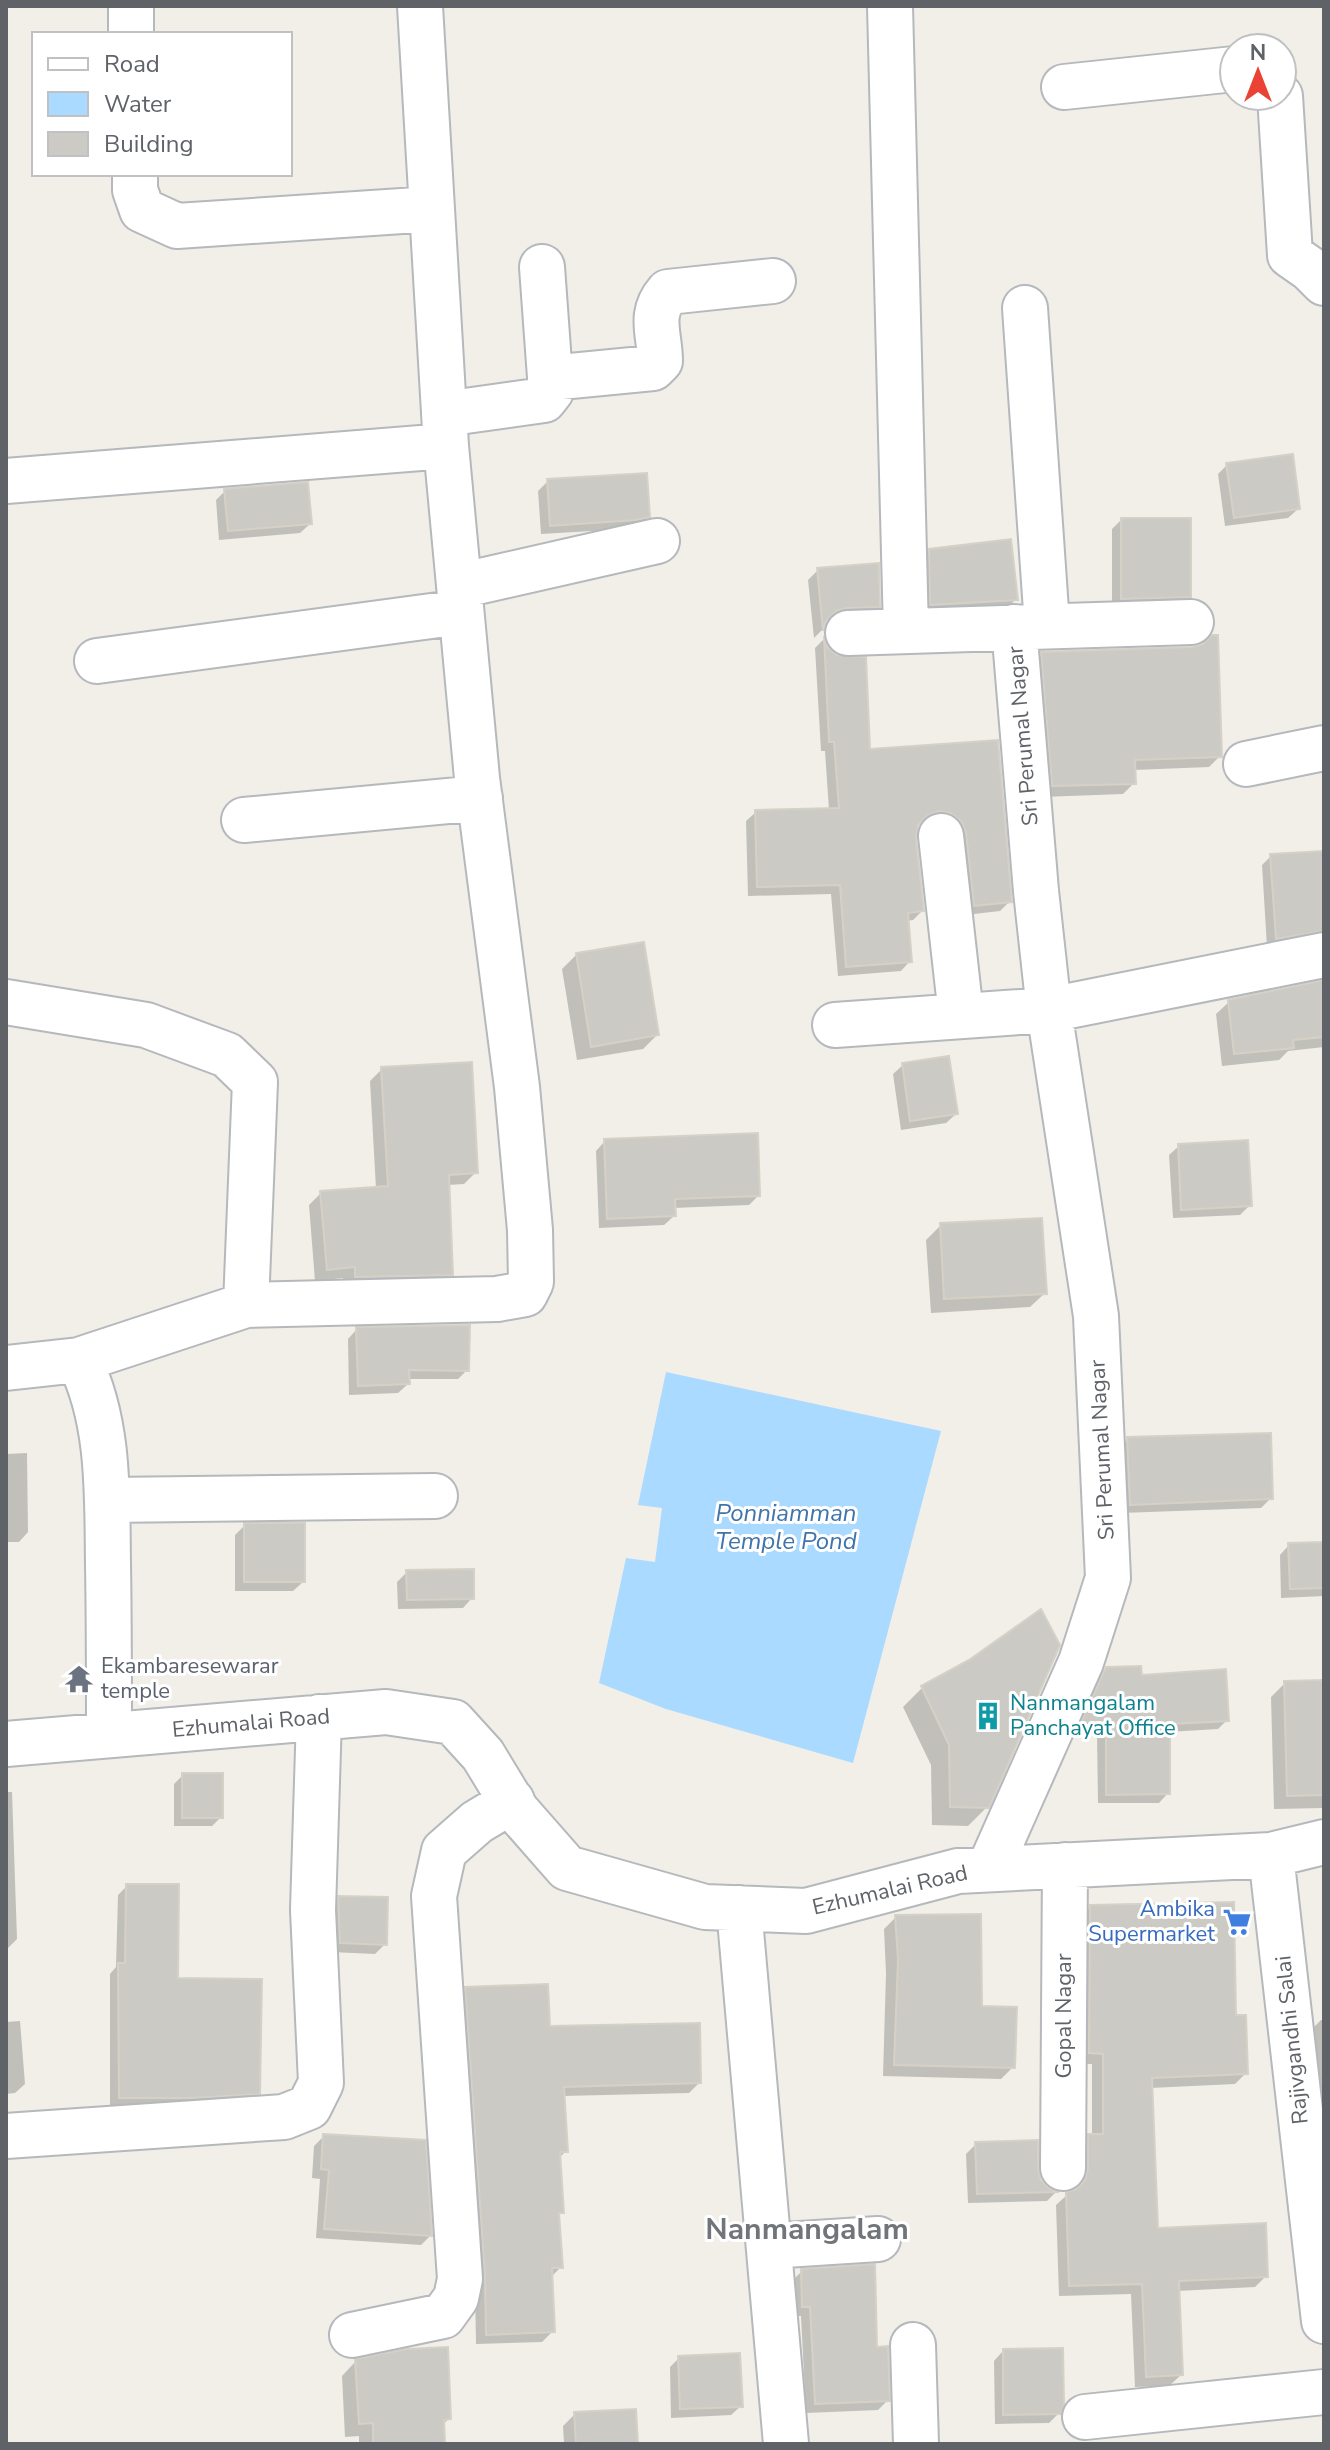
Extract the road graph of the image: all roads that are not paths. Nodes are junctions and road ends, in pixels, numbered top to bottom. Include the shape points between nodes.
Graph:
1 (131, 6) edge
2 (420, 6) edge
3 (890, 6) edge
4 (131, 32) edge
5 (1218, 71) edge
6 (1064, 87) dead end
7 (1281, 112) edge
8 (135, 176) edge
9 (432, 209) junction
10 (542, 267) dead end
11 (773, 281) dead end
12 (1324, 283) edge
13 (1025, 308) dead end
14 (550, 378) junction
15 (445, 430) junction
16 (6, 481) edge
17 (657, 541) dead end
18 (460, 599) junction
19 (1191, 622) dead end
20 (1030, 626) junction
21 (906, 631) junction
22 (848, 633) dead end
23 (97, 661) dead end
24 (1324, 748) edge
25 (1246, 764) dead end
26 (480, 798) junction
27 (244, 820) dead end
28 (941, 836) dead end
29 (1324, 955) edge
30 (6, 1002) edge
31 (1049, 1010) junction
32 (961, 1015) junction
33 (835, 1025) dead end
34 (246, 1305) junction
35 (79, 1360) junction
36 (6, 1368) edge
37 (435, 1496) dead end
38 (107, 1500) junction
39 (319, 1717) junction
40 (109, 1735) junction
41 (6, 1744) edge
42 (512, 1801) junction
43 (1324, 1842) edge
44 (1271, 1855) junction
45 (1065, 1865) junction
46 (989, 1869) junction
47 (739, 1908) junction
48 (6, 2136) edge
49 (1063, 2168) dead end
50 (878, 2239) dead end
51 (769, 2246) junction
52 (1324, 2321) edge
53 (352, 2335) dead end
54 (913, 2345) dead end
55 (1324, 2392) edge
56 (1085, 2417) dead end
57 (786, 2444) edge
58 (916, 2444) edge

1 - 4 street
2 - 9 street
3 - 21 street
5 - 6 street
7 - 12 street via 1290,255
8 - 9 street via 142,210 177,226
9 - 15 street
10 - 14 street
11 - 14 street via 668,292 655,313 660,361 653,368
13 - 20 street
14 - 15 street via 551,391 544,400
15 - 16 street
15 - 18 street
17 - 18 street
18 - 23 street
18 - 26 street
19 - 20 street
20 - 21 street, Sri Perumal Nagar
20 - 31 street, Sri Perumal Nagar
21 - 22 street, Sri Perumal Nagar
24 - 25 street
26 - 27 street
26 - 34 street via 517,1087 531,1282 525,1294 497,1299
28 - 32 street
29 - 31 street
30 - 34 street via 146,1025 227,1055 255,1082
31 - 32 street
31 - 46 street, Sri Perumal Nagar via 1096,1316 1108,1578 1081,1662
32 - 33 street
34 - 35 street
35 - 36 street
35 - 38 street via 90,1382 102,1439
37 - 38 street
38 - 40 street
39 - 40 street, Ezhumalai Road
39 - 42 street, Ezhumalai Road via 386,1712 453,1722 483,1755
39 - 48 street via 313,1910 321,2083 309,2107 284,2117
40 - 41 street, Ezhumalai Road
42 - 47 street, Ezhumalai Road via 567,1868 705,1907
42 - 53 street via 444,1851 434,1896 460,2279 456,2298 443,2316
43 - 44 street, Ezhumalai Road
44 - 45 street, Ezhumalai Road
44 - 52 street, Rajivgandhi Salai
45 - 46 street, Ezhumalai Road
45 - 49 street, Gopal Nagar
46 - 47 street, Ezhumalai Road via 958,1871 806,1911
47 - 51 street
50 - 51 street
51 - 57 street
54 - 58 street
55 - 56 street

